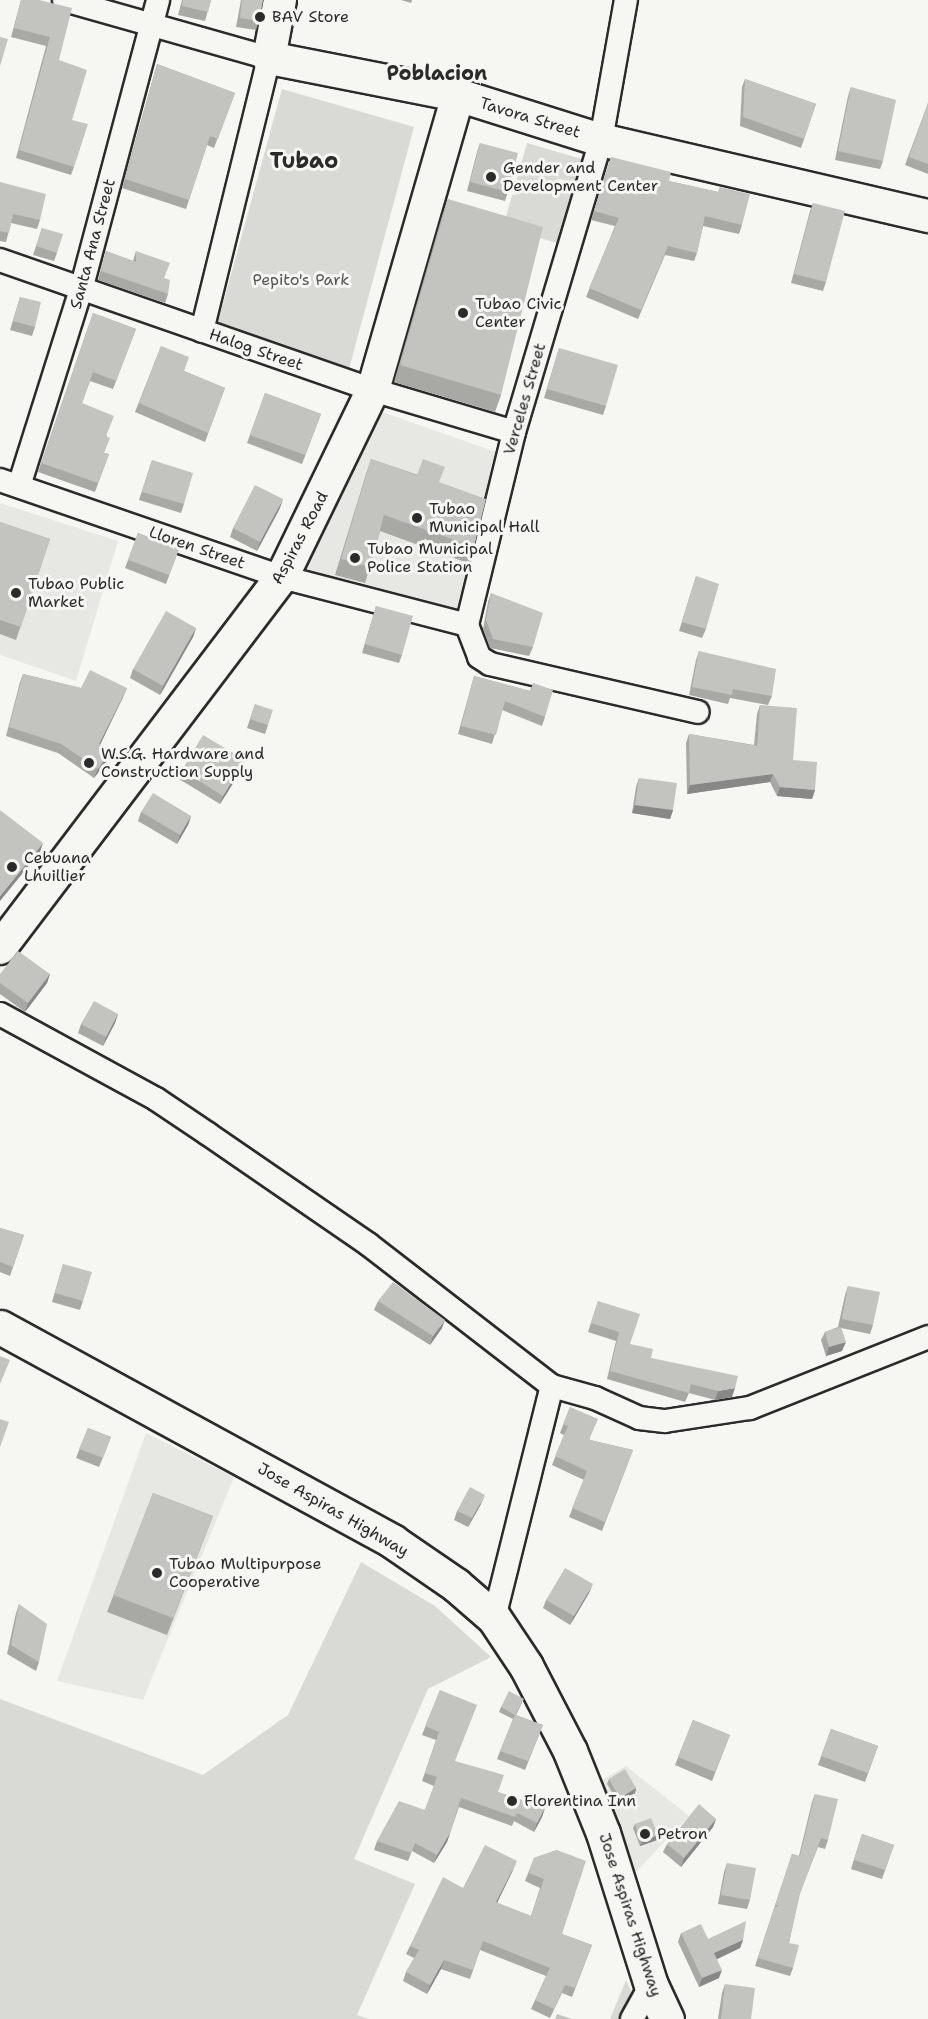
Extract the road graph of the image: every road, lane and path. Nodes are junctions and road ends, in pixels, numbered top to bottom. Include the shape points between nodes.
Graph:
1 (64, 0) edge
2 (158, 0) edge
3 (280, 0) edge
4 (626, 0) edge
5 (152, 25) junction
6 (269, 58) junction
7 (458, 95) junction
8 (601, 140) junction
9 (928, 216) edge
10 (0, 260) edge
11 (82, 286) junction
12 (202, 331) junction
13 (373, 390) junction
14 (514, 432) junction
15 (10, 483) edge
16 (282, 577) junction
17 (467, 625) junction
18 (698, 712) dead end
19 (0, 948) edge
20 (0, 1014) edge
21 (0, 1327) edge
22 (928, 1337) edge
23 (552, 1386) junction
24 (494, 1618) junction
25 (651, 1985) junction
26 (632, 2019) edge
27 (667, 2019) edge

1 - 5 street, Tavora Street
2 - 5 street, Santa Ana Street
3 - 6 main road
4 - 8 street, Verceles Street
5 - 6 street, Tavora Street
5 - 11 street, Santa Ana Street
6 - 7 main road, Tavora Street
6 - 12 street
7 - 8 main road, Tavora Street
7 - 13 main road, Aspiras Road
8 - 9 main road, Tavora Street
8 - 14 street, Verceles Street
10 - 11 street, Halog Street
11 - 12 street, Halog Street
11 - 15 street, Santa Ana Street
12 - 13 street, Halog Street
13 - 14 street, Halog Street
13 - 16 main road, Aspiras Road
14 - 17 street, Verceles Street
15 - 16 street, Lloren Street
16 - 17 street, Lloren Street
16 - 19 main road, Aspiras Road
17 - 18 street via 479,657 490,664
20 - 23 street via 156,1099 208,1134 368,1244
21 - 24 main road, Jose Aspiras Highway via 392,1541
22 - 23 street via 750,1408 698,1418 639,1418 595,1398
23 - 24 street
24 - 25 main road, Jose Aspiras Highway via 526,1666 570,1751 603,1833
25 - 26 street
25 - 27 main road, Jose Aspiras Highway

